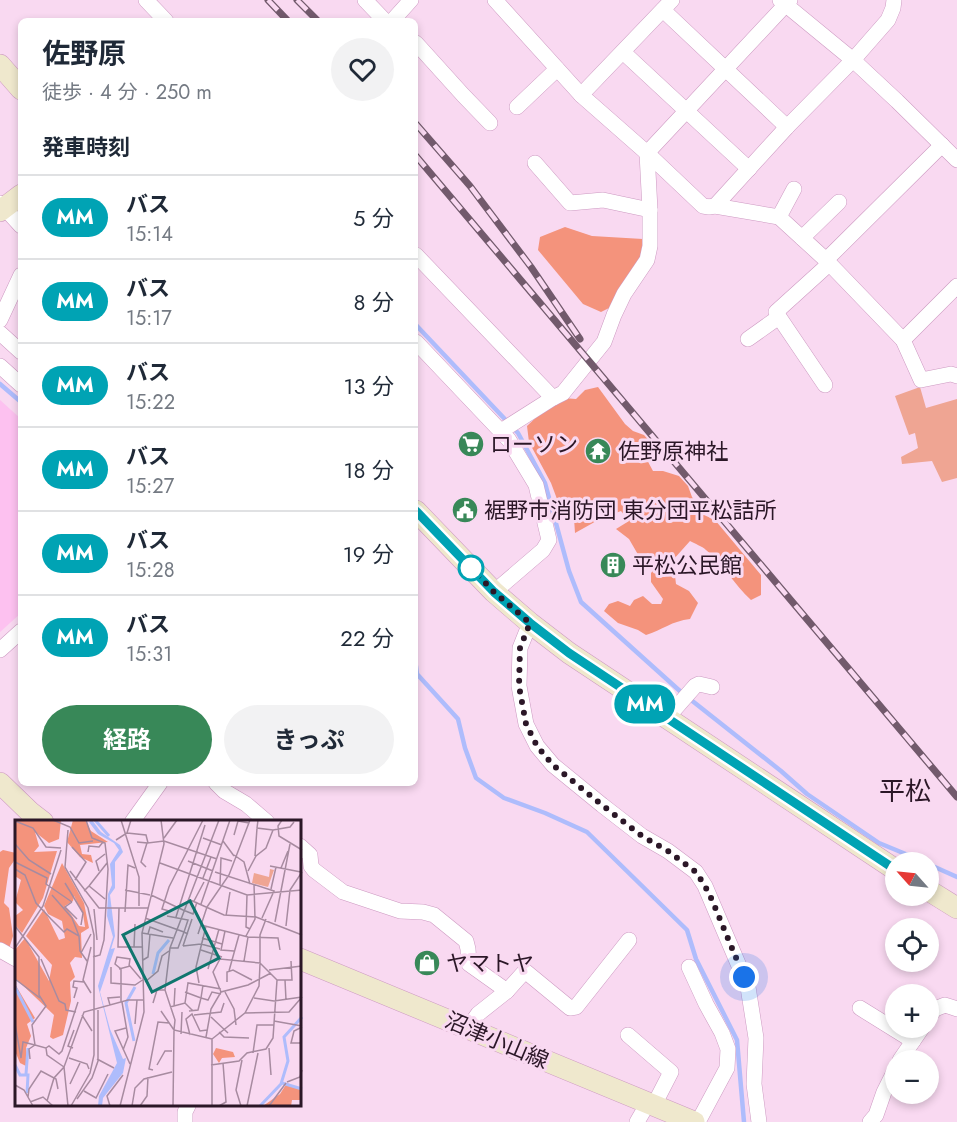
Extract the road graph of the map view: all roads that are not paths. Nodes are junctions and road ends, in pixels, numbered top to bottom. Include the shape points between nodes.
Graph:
1 (146, 0) edge
2 (365, 0) edge
3 (411, 0) edge
4 (495, 0) edge
5 (894, 0) edge
6 (785, 2) edge
7 (668, 5) edge
8 (163, 18) edge
9 (387, 18) edge
10 (394, 18) edge
11 (418, 45) edge
12 (623, 52) junction
13 (853, 60) junction
14 (0, 65) edge
15 (557, 69) junction
16 (725, 69) junction
17 (18, 86) edge
18 (581, 95) junction
19 (517, 107) dead end
20 (686, 111) junction
21 (490, 123) dead end
22 (787, 128) junction
23 (942, 145) junction
24 (647, 153) junction
25 (957, 160) edge
26 (535, 163) dead end
27 (749, 169) junction
28 (794, 189) dead end
29 (18, 197) edge
30 (839, 202) dead end
31 (715, 206) junction
32 (1, 207) edge
33 (650, 210) junction
34 (779, 217) junction
35 (18, 223) edge
36 (802, 238) junction
37 (418, 259) edge
38 (827, 262) junction
39 (18, 281) edge
40 (957, 286) edge
41 (779, 317) junction
42 (0, 320) edge
43 (0, 333) edge
44 (748, 339) dead end
45 (903, 340) junction
46 (418, 344) edge
47 (18, 349) edge
48 (0, 366) edge
49 (957, 376) edge
50 (18, 382) edge
51 (825, 385) dead end
52 (553, 398) junction
53 (508, 427) junction
54 (418, 513) edge
55 (494, 592) junction
56 (530, 623) junction
57 (18, 634) edge
58 (0, 650) edge
59 (712, 687) dead end
60 (667, 718) junction
61 (0, 783) edge
62 (154, 786) edge
63 (219, 786) edge
64 (40, 820) edge
65 (133, 820) edge
66 (265, 820) edge
67 (302, 848) edge
68 (885, 863) edge
69 (939, 897) edge
70 (957, 908) edge
71 (629, 940) dead end
72 (0, 950) edge
73 (15, 958) edge
74 (302, 960) edge
75 (689, 967) dead end
76 (507, 991) junction
77 (939, 1007) edge
78 (860, 1008) dead end
79 (957, 1009) edge
80 (468, 1028) junction
81 (628, 1035) dead end
82 (915, 1038) edge
83 (913, 1041) junction
84 (907, 1050) edge
85 (885, 1090) edge
86 (651, 1104) junction
87 (188, 1107) edge
88 (185, 1122) edge
89 (637, 1122) edge
90 (696, 1122) edge
91 (759, 1122) edge
92 (870, 1122) edge

1 - 8 street
2 - 9 street
3 - 10 street
4 - 15 street
5 - 13 street via 888,20
6 - 13 street
6 - 16 street
7 - 12 street
7 - 16 street
11 - 21 street
12 - 18 street
12 - 20 street
13 - 22 street
13 - 23 street
14 - 17 street
15 - 18 street
15 - 19 street
16 - 20 street
16 - 22 street
18 - 24 street
20 - 24 street
20 - 27 street
22 - 27 street
23 - 25 street
23 - 38 street
24 - 31 street via 703,206
24 - 33 street
26 - 33 street via 570,203 603,200
27 - 31 street
28 - 34 street
29 - 32 street
30 - 36 street
31 - 34 street
32 - 35 street
33 - 52 street via 647,260 624,294 604,342 563,393
34 - 36 street
36 - 38 street
37 - 52 street
38 - 41 street via 776,312
38 - 45 street
39 - 42 street
40 - 45 street
41 - 44 street
41 - 51 street
43 - 47 street
45 - 49 street via 921,380
46 - 53 street
48 - 50 street
52 - 53 street
53 - 55 street via 509,440 536,485 549,540 543,550
54 - 55 street
55 - 56 street
56 - 60 street
56 - 91 street via 520,648 519,686 526,724 537,746 553,765 611,812 696,872 709,893 748,987 756,1038 754,1083
57 - 58 street
59 - 60 street via 695,686
60 - 68 street
61 - 64 street
62 - 65 street
63 - 66 street
67 - 76 street via 310,855 314,870 343,892 400,911 434,915 466,941 469,964
69 - 70 street
71 - 76 street via 576,1007 570,1008 525,970
72 - 73 street
74 - 80 street, 沼津小山線
75 - 90 street via 728,1049 727,1068
76 - 80 street via 478,1014
77 - 79 street
78 - 83 street
80 - 86 street, 沼津小山線
81 - 86 street via 671,1072
82 - 83 street
83 - 84 street
85 - 92 street
86 - 89 street
86 - 90 street, 沼津小山線
87 - 88 street

